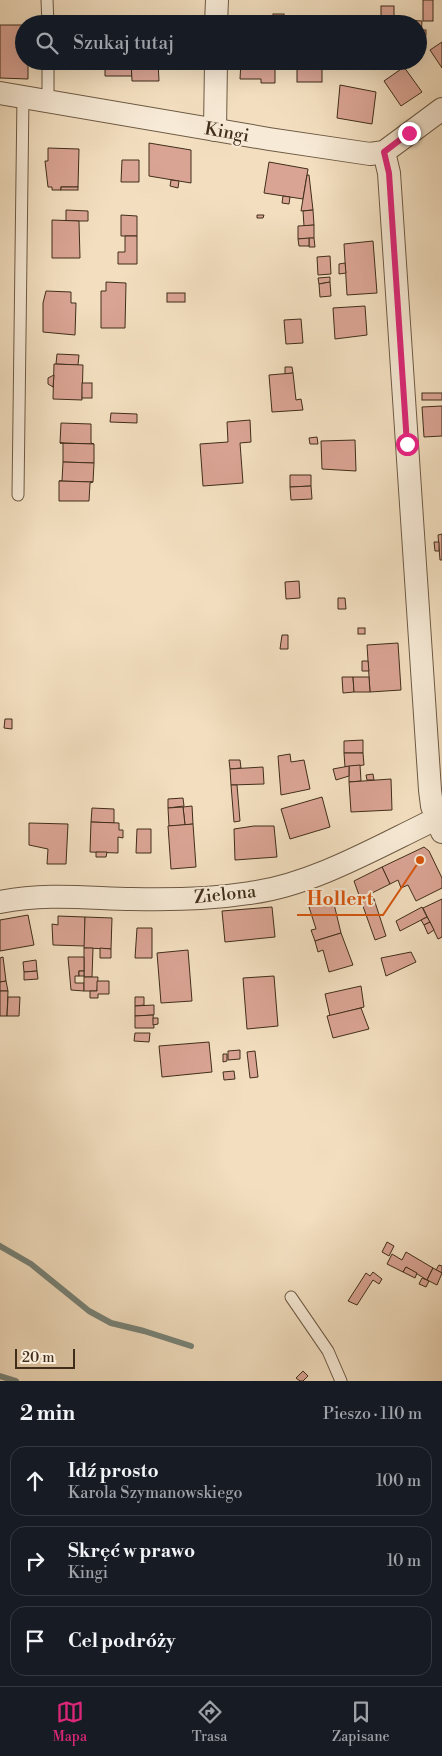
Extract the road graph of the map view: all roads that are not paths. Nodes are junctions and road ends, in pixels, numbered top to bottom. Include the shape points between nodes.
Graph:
1 (48, 0) edge
2 (217, 0) edge
3 (48, 15) edge
4 (216, 15) edge
5 (48, 70) edge
6 (216, 70) edge
7 (0, 93) edge
8 (23, 96) junction
9 (48, 101) junction
10 (442, 109) edge
11 (215, 130) junction
12 (384, 152) junction
13 (18, 495) dead end
14 (434, 744) edge
15 (439, 825) edge
16 (0, 902) edge
17 (292, 1297) dead end
18 (341, 1381) edge

1 - 3 lane
2 - 4 street
5 - 9 lane
6 - 11 street
7 - 8 street, Kingi
8 - 9 street, Kingi
8 - 13 lane
9 - 11 street, Kingi
10 - 12 street
11 - 12 street, Kingi via 337,150 370,154
12 - 14 street via 389,173
14 - 15 street via 430,790
15 - 16 street, Zielona via 295,882 251,893 170,899 43,896
17 - 18 lane via 328,1351

